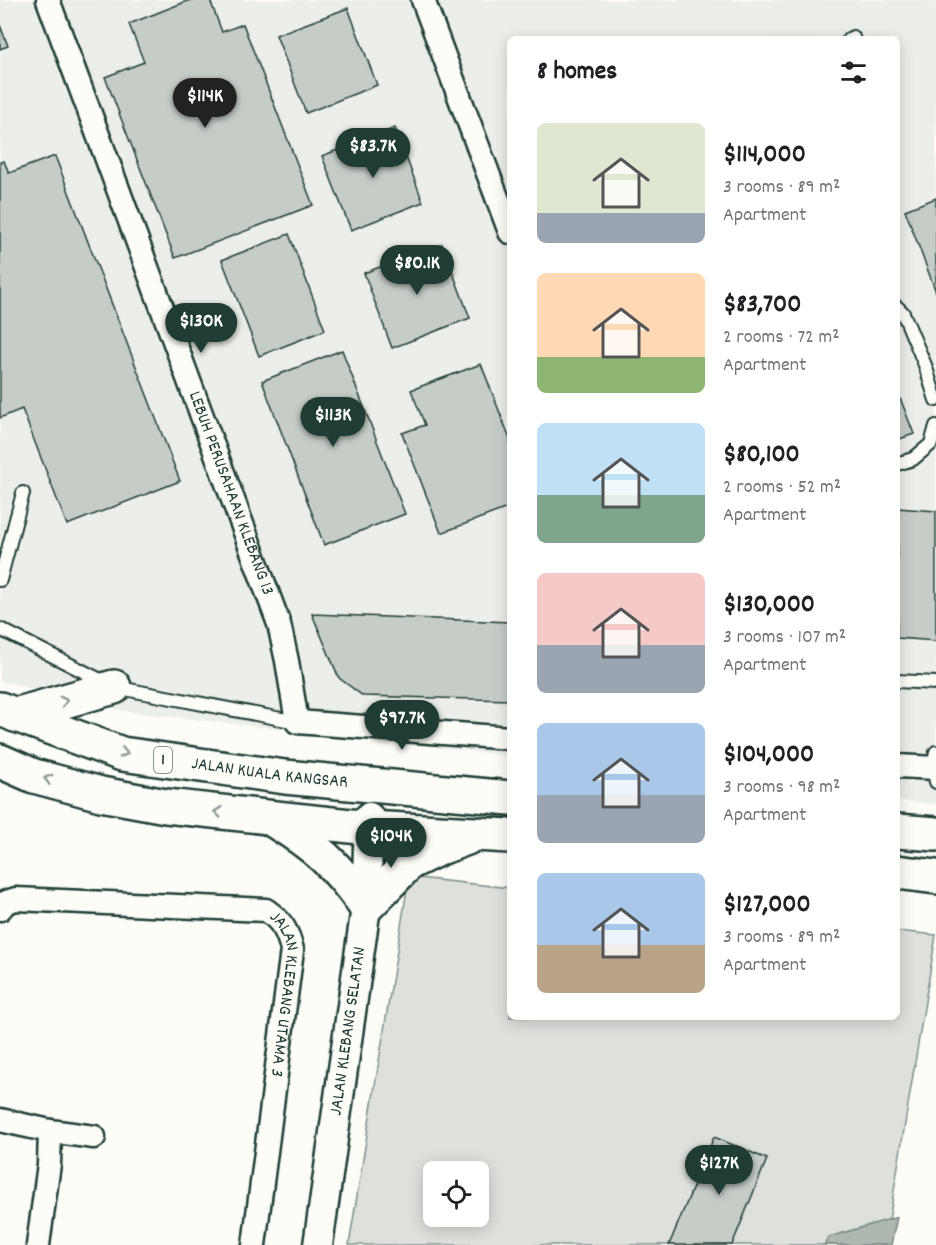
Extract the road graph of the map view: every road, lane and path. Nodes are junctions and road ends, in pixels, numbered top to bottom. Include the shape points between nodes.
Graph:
1 (48, 0) edge
2 (423, 0) edge
3 (503, 193) edge
4 (507, 215) edge
5 (900, 310) edge
6 (936, 400) edge
7 (936, 426) edge
8 (900, 463) edge
9 (23, 493) dead end
10 (4, 549) edge
11 (0, 580) edge
12 (0, 629) edge
13 (900, 681) edge
14 (936, 683) edge
15 (114, 687) junction
16 (7, 712) edge
17 (297, 723) junction
18 (507, 738) edge
19 (0, 761) edge
20 (900, 766) edge
21 (935, 768) edge
22 (259, 774) junction
23 (507, 798) edge
24 (507, 810) edge
25 (269, 817) junction
26 (369, 822) junction
27 (900, 831) edge
28 (478, 834) junction
29 (936, 834) edge
30 (507, 836) edge
31 (900, 872) edge
32 (936, 877) edge
33 (366, 907) junction
34 (0, 909) edge
35 (0, 1120) edge
36 (50, 1131) junction
37 (94, 1137) dead end
38 (38, 1245) edge
39 (254, 1245) edge
40 (318, 1245) edge

1 - 17 street, LEBUH PERUSAHAAN KLEBANG 13 via 276,615
2 - 3 street
3 - 4 street
5 - 6 lane via 926,365
7 - 8 lane via 931,444 914,459
9 - 10 lane
10 - 11 lane
12 - 15 lane
13 - 14 lane
16 -> 15 highway
15 - 17 lane
16 -> 22 highway, JALAN KUALA KANGSAR / 1 via 122,754
17 - 18 street
25 -> 19 highway via 166,806 101,794 34,776
20 - 21 street
22 - 23 highway, JALAN KUALA KANGSAR / 1
22 - 26 highway via 348,803
24 - 26 highway via 452,807 392,811
25 - 26 highway
25 - 33 highway via 328,858
26 - 28 highway
26 - 33 street, JALAN KLEBANG SELATAN
27 - 29 highway
28 - 30 highway
28 - 33 highway via 409,863
31 - 32 highway
33 - 40 street, JALAN KLEBANG SELATAN
34 - 39 street, JALAN KLEBANG UTAMA 3 via 16,899 267,910 280,919 292,950
35 - 36 street
36 - 37 street
36 - 38 street

